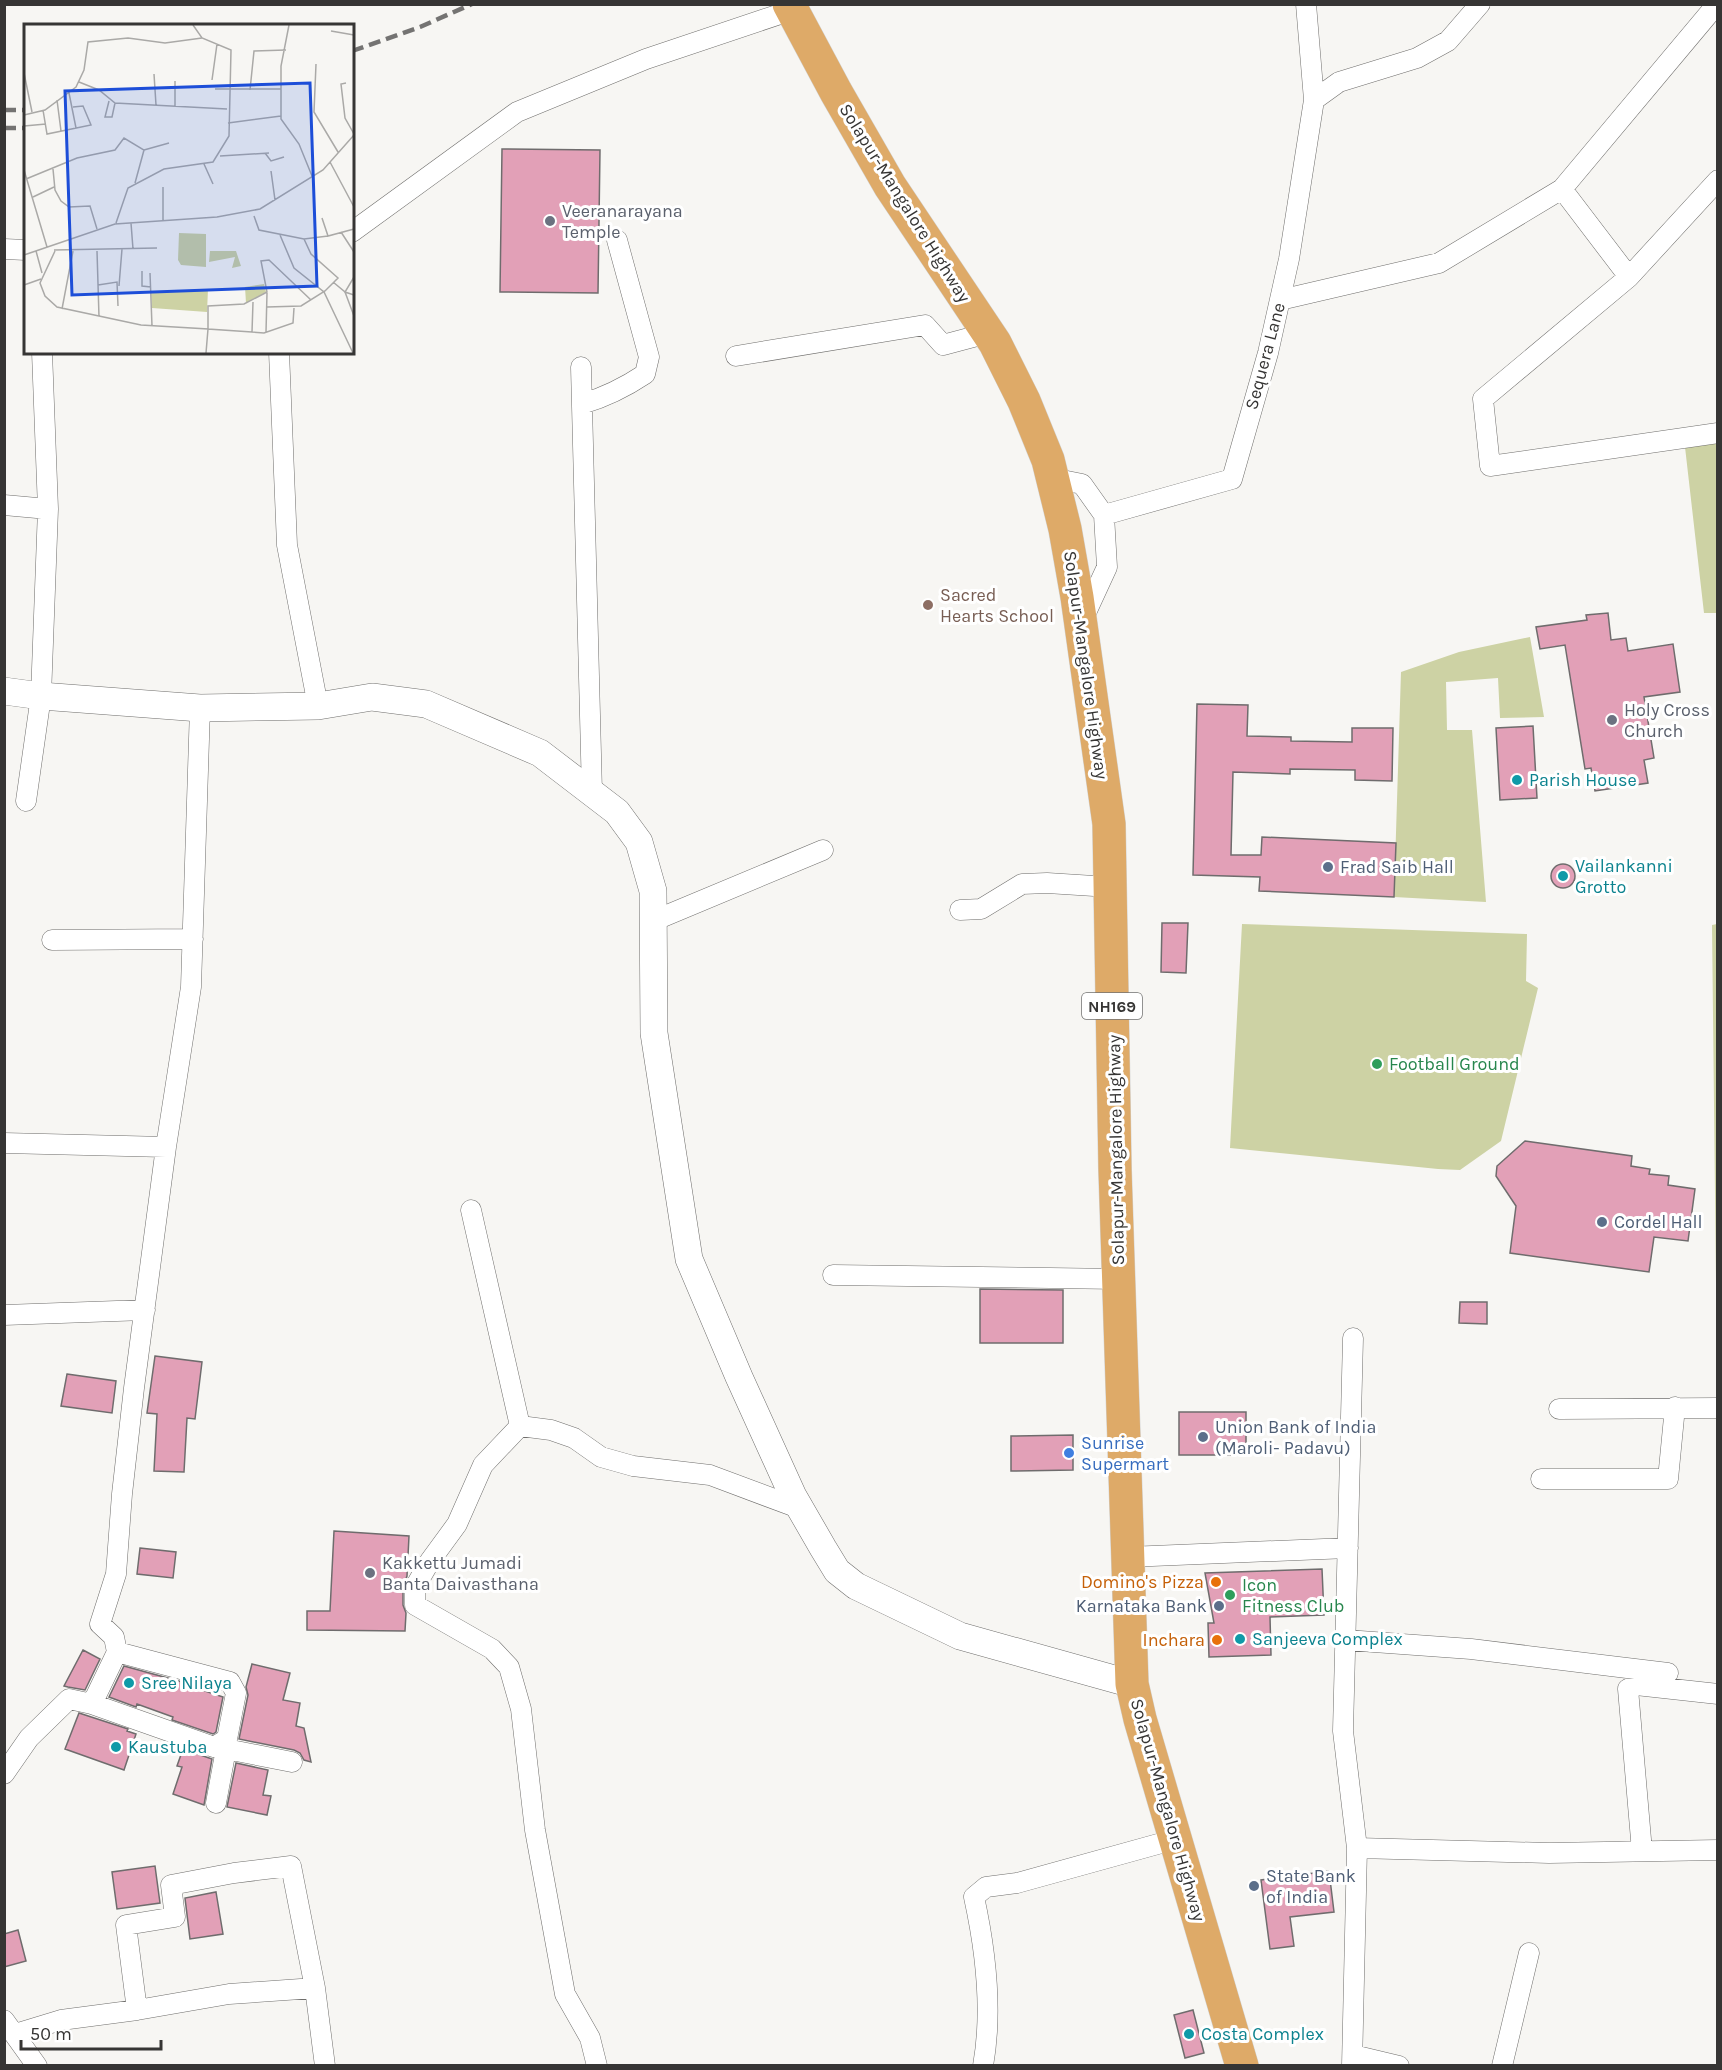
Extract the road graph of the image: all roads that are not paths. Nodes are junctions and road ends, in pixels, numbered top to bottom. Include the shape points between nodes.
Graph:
1 (1306, 4) edge
2 (1480, 4) edge
3 (1717, 4) edge
4 (791, 7) edge
5 (1314, 100) junction
6 (1718, 180) edge
7 (1562, 189) junction
8 (354, 231) edge
9 (617, 240) dead end
10 (4, 249) edge
11 (24, 250) edge
12 (1629, 277) junction
13 (1280, 300) junction
14 (988, 333) junction
15 (42, 354) edge
16 (279, 354) edge
17 (736, 356) dead end
18 (581, 367) dead end
19 (582, 404) junction
20 (1718, 433) edge
21 (1052, 478) junction
22 (4, 505) edge
23 (48, 509) junction
24 (1104, 515) junction
25 (1081, 624) junction
26 (4, 691) edge
27 (41, 696) junction
28 (318, 706) junction
29 (200, 708) junction
30 (592, 793) junction
31 (26, 801) dead end
32 (823, 850) dead end
33 (1110, 887) junction
34 (960, 910) dead end
35 (653, 921) junction
36 (193, 939) junction
37 (52, 940) dead end
38 (4, 1143) edge
39 (166, 1147) junction
40 (471, 1210) dead end
41 (833, 1275) dead end
42 (1119, 1279) junction
43 (145, 1310) junction
44 (4, 1315) edge
45 (1353, 1338) dead end
46 (1675, 1407) junction
47 (1718, 1408) edge
48 (1559, 1409) dead end
49 (520, 1426) junction
50 (1541, 1479) dead end
51 (801, 1509) junction
52 (1348, 1548) junction
53 (1128, 1557) junction
54 (1346, 1640) junction
55 (117, 1652) junction
56 (1668, 1673) dead end
57 (1132, 1684) junction
58 (1718, 1694) edge
59 (92, 1704) junction
60 (223, 1746) junction
61 (292, 1762) dead end
62 (4, 1774) edge
63 (216, 1803) dead end
64 (1176, 1839) junction
65 (1357, 1848) junction
66 (1718, 1850) edge
67 (1642, 1851) junction
68 (1529, 1953) dead end
69 (315, 1988) junction
70 (137, 2010) junction
71 (10, 2027) edge
72 (1352, 2060) edge
73 (37, 2066) edge
74 (325, 2066) edge
75 (597, 2066) edge
76 (983, 2066) edge
77 (1242, 2066) edge
78 (1399, 2066) edge
79 (1502, 2066) edge

1 - 5 street, Sequera Lane
2 - 5 street via 1448,41 1417,58 1339,82
3 - 7 street
4 - 8 street via 646,59 517,112
4 - 14 highway, Solapur-Mangalore Highway / NH169 via 890,186
5 - 13 street, Sequera Lane
6 - 12 street
7 - 12 street
7 - 13 street via 1439,263
9 - 19 street via 649,357 645,374 606,397
10 - 11 street
12 - 20 street via 1483,399 1490,466
13 - 24 street, Sequera Lane via 1232,479
14 - 17 street via 944,345 925,325
14 - 21 highway, Solapur-Mangalore Highway / NH169 via 1024,401
15 - 23 street
16 - 28 street via 287,545
18 - 19 street
19 - 30 street
21 - 24 street via 1082,484
21 - 25 highway, Solapur-Mangalore Highway / NH169
22 - 23 street
23 - 27 street
24 - 25 street via 1107,567
25 - 33 highway, Solapur-Mangalore Highway / NH169 via 1109,824
26 - 27 street
27 - 29 street
27 - 31 street
28 - 29 street
28 - 30 street via 372,697 426,704 540,753
29 - 36 street
30 - 35 street via 617,812 639,842 653,891
32 - 35 street
33 - 34 street via 1022,884 981,909
33 - 42 highway, Solapur-Mangalore Highway / NH169
35 - 51 street via 654,1034 688,1259
36 - 37 street
36 - 39 street via 192,987
38 - 39 street
39 - 43 street
40 - 49 street
41 - 42 street
42 - 53 highway, Solapur-Mangalore Highway / NH169
43 - 44 street
43 - 55 street via 116,1574 100,1624 114,1637
45 - 52 street
46 - 47 street
46 - 48 street
46 - 50 street via 1668,1479
49 - 51 street via 574,1438 601,1457 633,1466 710,1475
49 - 75 street via 483,1465 457,1524 415,1587 415,1605 492,1649 509,1667 521,1708 535,1830 565,1994 590,2038
51 - 57 street via 837,1571 856,1586 960,1636
52 - 53 street
52 - 54 street
53 - 57 highway, Solapur-Mangalore Highway / NH169
54 - 56 street via 1471,1649
54 - 65 street via 1343,1731
55 - 59 street
55 - 60 street via 230,1682 236,1692
57 - 64 highway, Solapur-Mangalore Highway / NH169
58 - 67 street via 1636,1684 1628,1689
59 - 60 street via 214,1747
59 - 62 street via 69,1699 29,1738
60 - 61 street
60 - 63 street
64 - 76 street via 1017,1883 986,1887 974,1897 988,2004
64 - 77 highway, Solapur-Mangalore Highway / NH169
65 - 67 street
65 - 72 street
66 - 67 street
68 - 79 street
69 - 70 street via 229,1994
69 - 70 street via 291,1866 234,1873 171,1886 175,1917 126,1925
69 - 74 street
70 - 71 street
71 - 73 street
72 - 78 street

